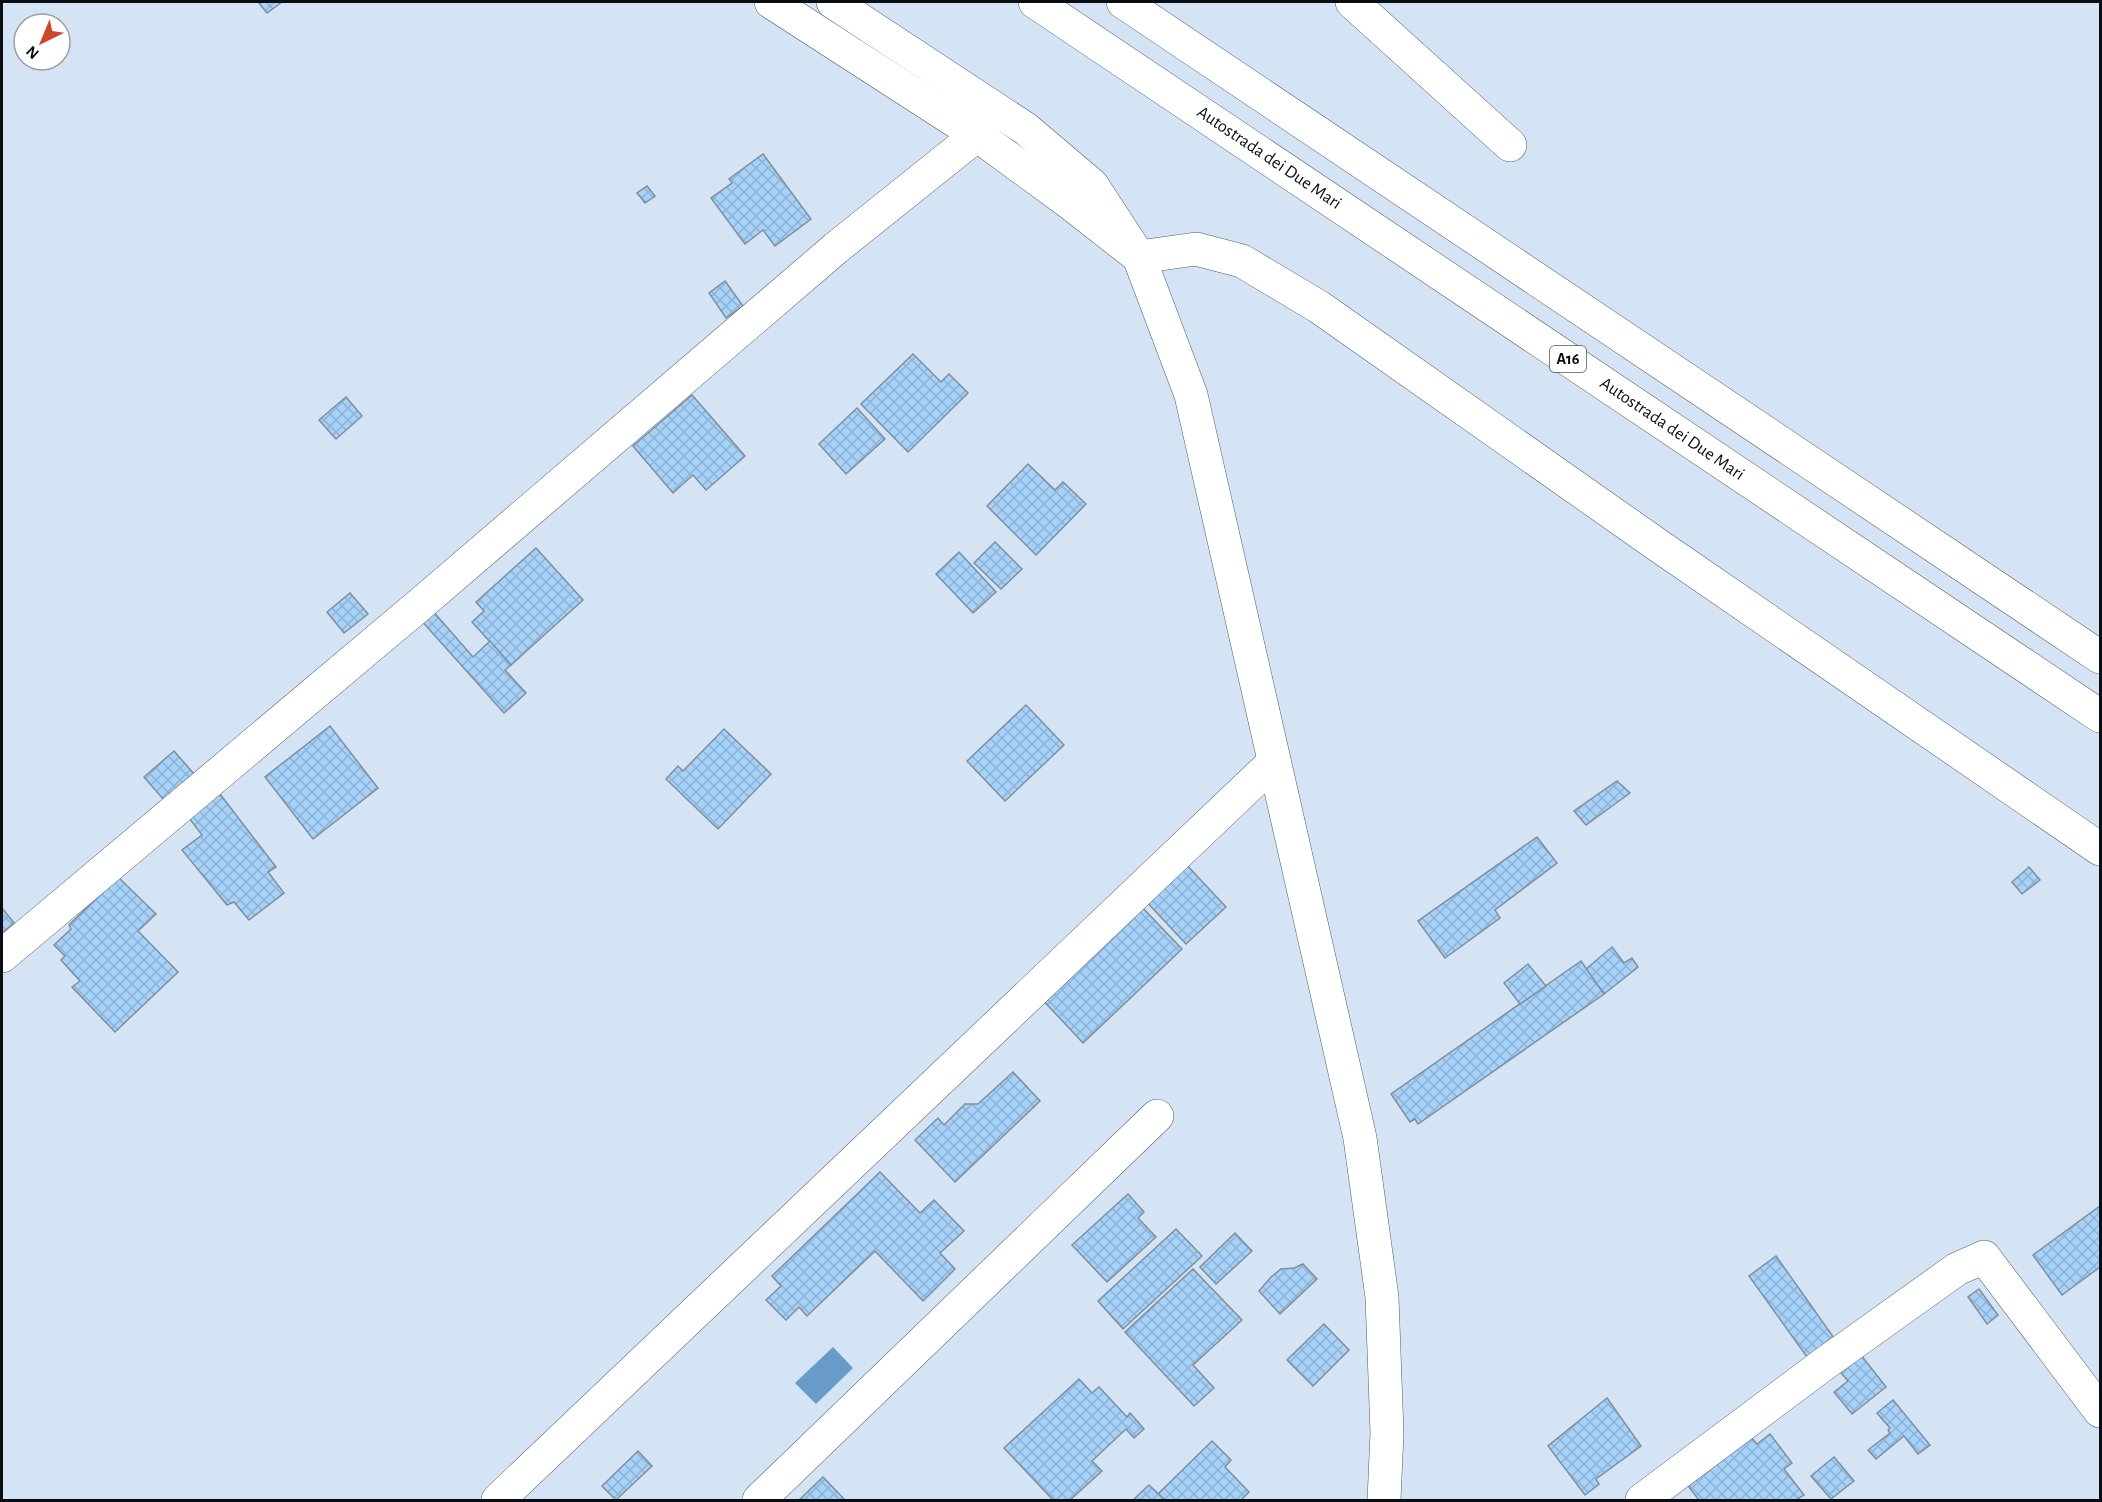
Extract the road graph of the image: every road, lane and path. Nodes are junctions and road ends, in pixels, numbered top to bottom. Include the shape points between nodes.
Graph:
1 (771, 2) edge
2 (833, 2) edge
3 (1035, 2) edge
4 (1123, 2) edge
5 (1352, 2) edge
6 (977, 135) junction
7 (1510, 145) dead end
8 (1139, 257) junction
9 (2100, 657) edge
10 (2100, 716) edge
11 (1274, 762) junction
12 (2100, 849) edge
13 (2, 956) edge
14 (1157, 1116) dead end
15 (2100, 1411) edge
16 (1660, 1495) edge
17 (498, 1500) edge
18 (759, 1500) edge
19 (1384, 1500) edge

1 - 6 main road
2 - 8 main road via 1026,129 1092,184
3 - 10 main road, Autostrada dei Due Mari / A16
4 - 9 main road
5 - 7 main road
6 - 8 main road
6 - 13 main road via 836,248
8 - 11 main road via 1191,395
8 - 12 main road via 1196,249 1242,261 1320,307
11 - 17 main road
11 - 19 main road via 1360,1138 1382,1298 1387,1433
14 - 18 main road
15 - 16 main road via 1984,1257 1958,1269 1824,1364

